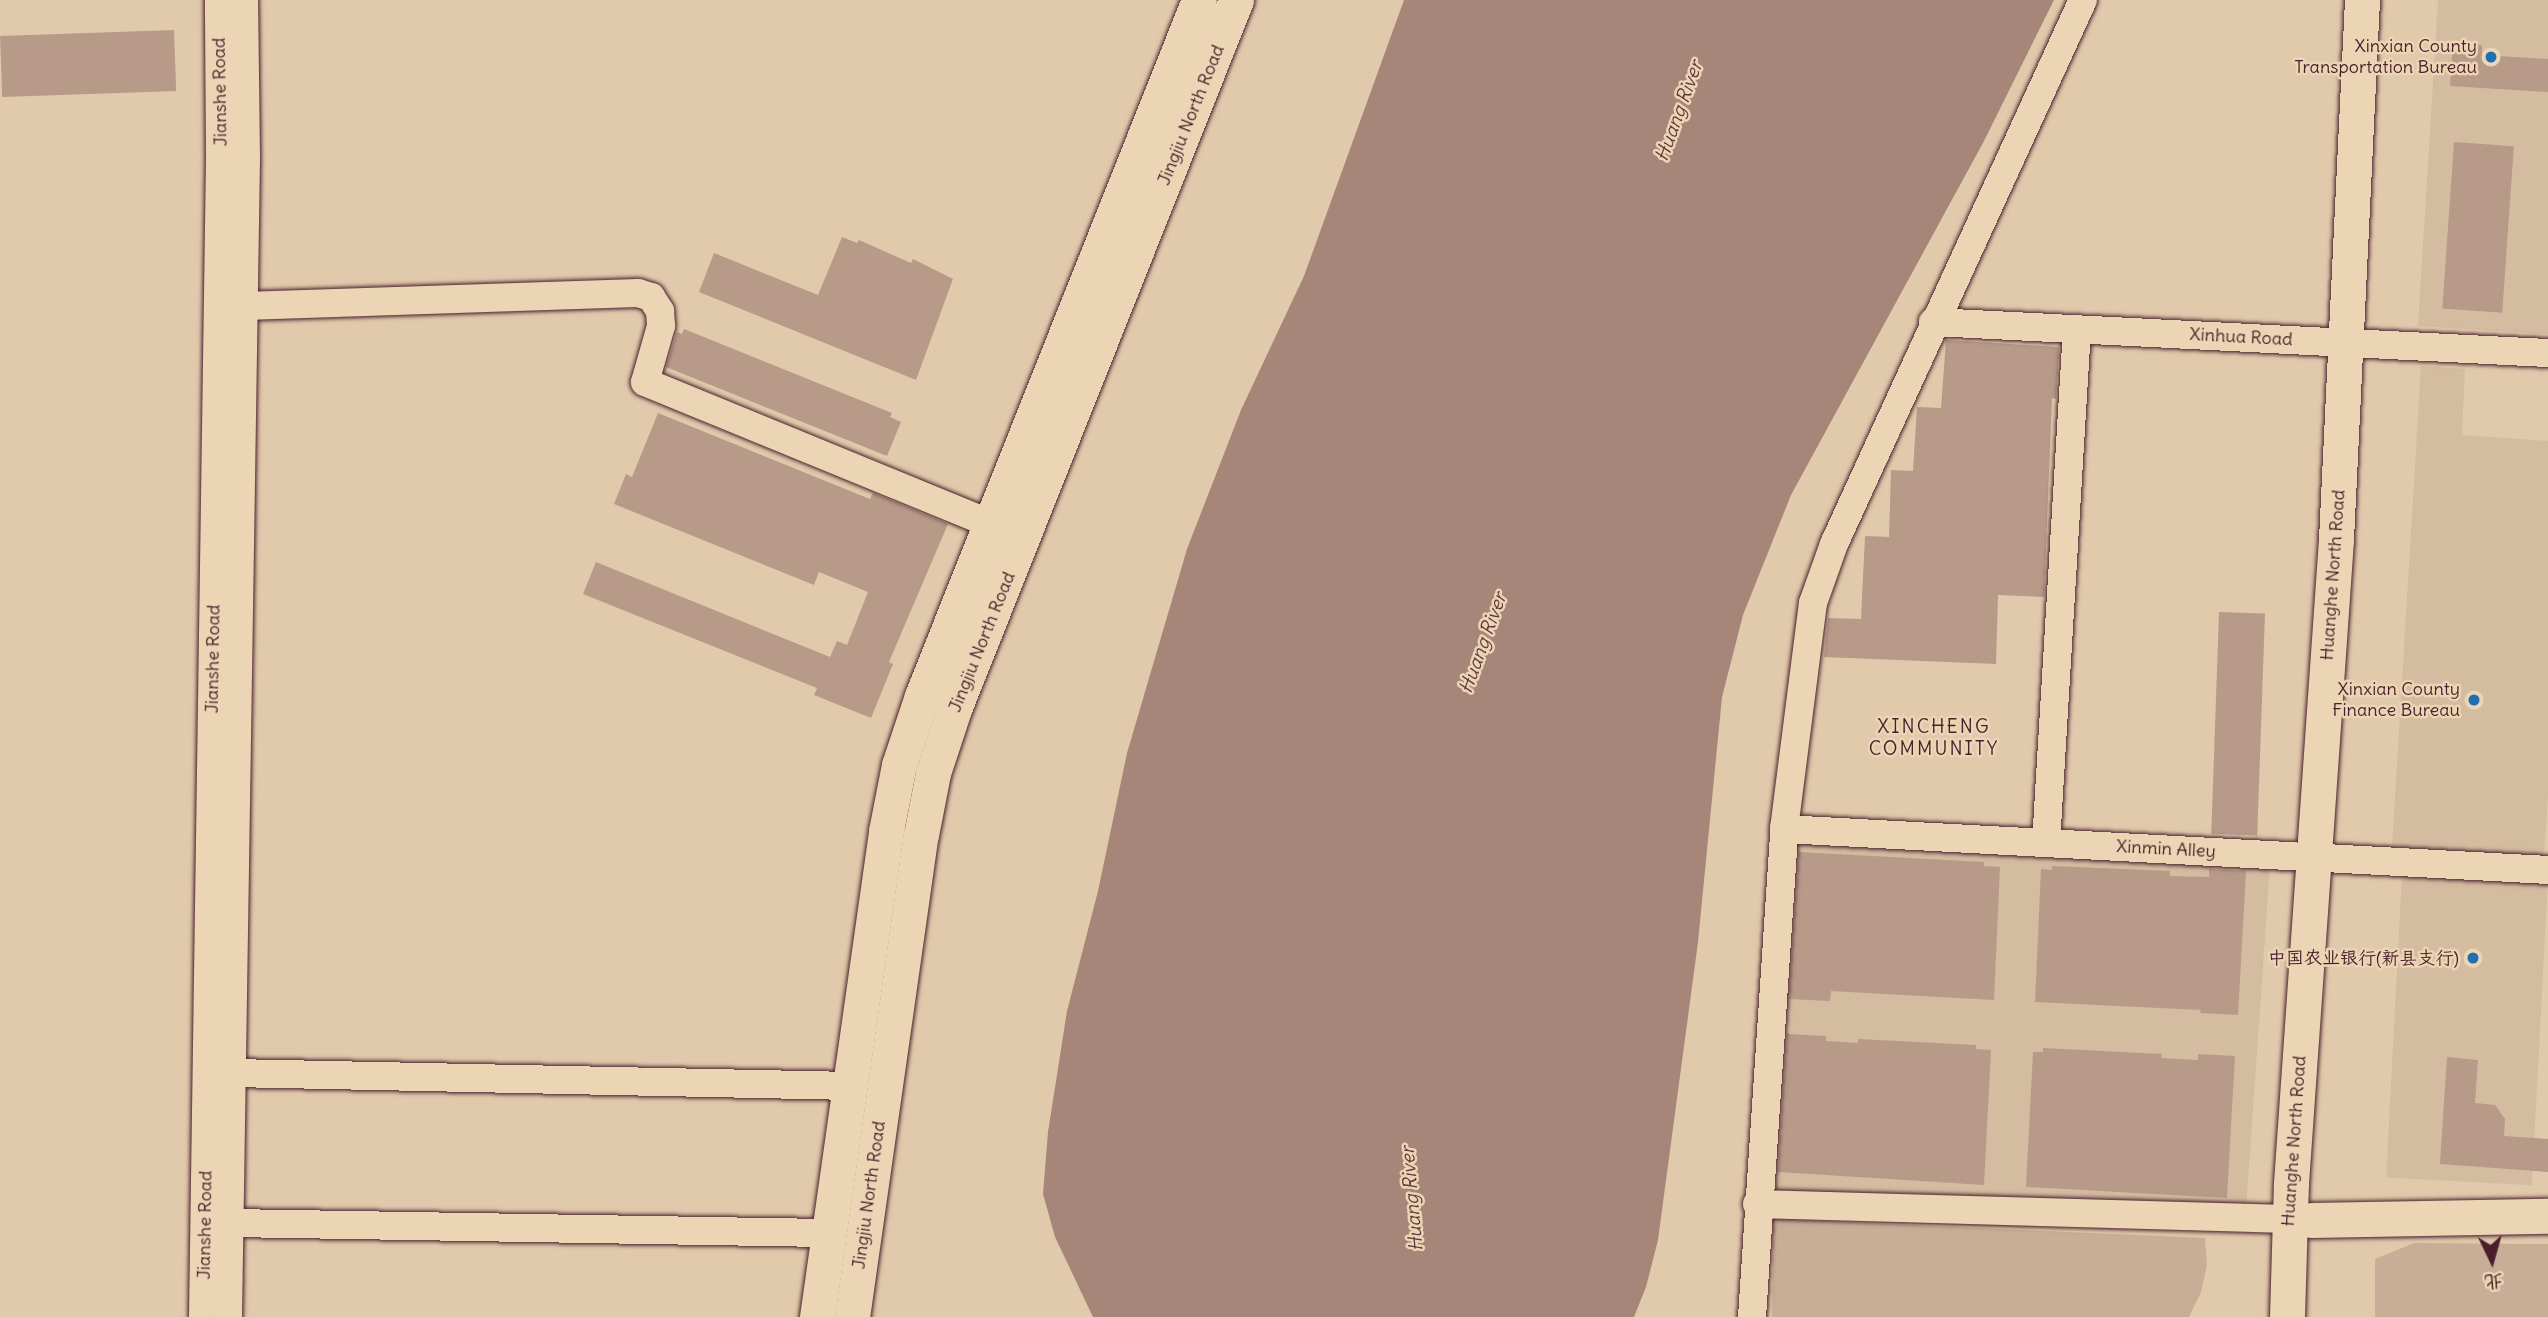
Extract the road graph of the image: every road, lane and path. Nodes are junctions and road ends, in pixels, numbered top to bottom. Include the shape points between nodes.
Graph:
1 (219, 0) edge
2 (244, 0) edge
3 (1199, 0) edge
4 (1236, 0) edge
5 (2084, 0) edge
6 (2362, 0) edge
7 (2385, 0) edge
8 (244, 306) junction
9 (1933, 322) junction
10 (2077, 329) junction
11 (2357, 343) junction
12 (2548, 354) edge
13 (992, 524) junction
14 (1783, 829) junction
15 (2046, 843) junction
16 (2325, 858) junction
17 (2548, 870) edge
18 (232, 1073) junction
19 (851, 1086) junction
20 (1757, 1204) junction
21 (2548, 1216) edge
22 (2300, 1219) junction
23 (230, 1223) junction
24 (829, 1233) junction
25 (203, 1317) edge
26 (229, 1317) edge
27 (817, 1317) edge
28 (852, 1317) edge
29 (1752, 1317) edge
30 (2287, 1317) edge
31 (2309, 1317) edge

1 - 25 street, Jianshe Road
2 - 8 street, Jianshe Road
3 - 13 main road, Jingjiu North Road
4 - 28 main road, Jingjiu North Road via 942,741 922,825
5 - 9 street
6 - 11 main road, Huanghe North Road
7 - 11 main road, Huanghe North Road
8 - 13 street via 638,293 651,297 660,311 661,326 645,382
8 - 18 street, Jianshe Road
9 - 10 street, Xinhua Road
9 - 14 street via 1834,544 1813,603
10 - 11 street, Xinhua Road
10 - 15 street
11 - 12 street, Xinhua Road
11 - 16 main road, Huanghe North Road via 2358,540
13 - 19 main road, Jingjiu North Road via 899,765
14 - 15 street, Xinmin Alley
14 - 20 street
15 - 16 street, Xinmin Alley
16 - 17 street, Xinmin Alley
16 - 22 main road, Huanghe North Road
18 - 19 street
18 - 23 street, Jianshe Road
19 - 24 main road, Jingjiu North Road
20 - 22 street
20 - 29 street
21 - 22 main road
22 - 30 main road, Huanghe North Road
22 - 31 main road, Huanghe North Road
23 - 24 street
23 - 26 street, Jianshe Road
24 - 27 main road, Jingjiu North Road

